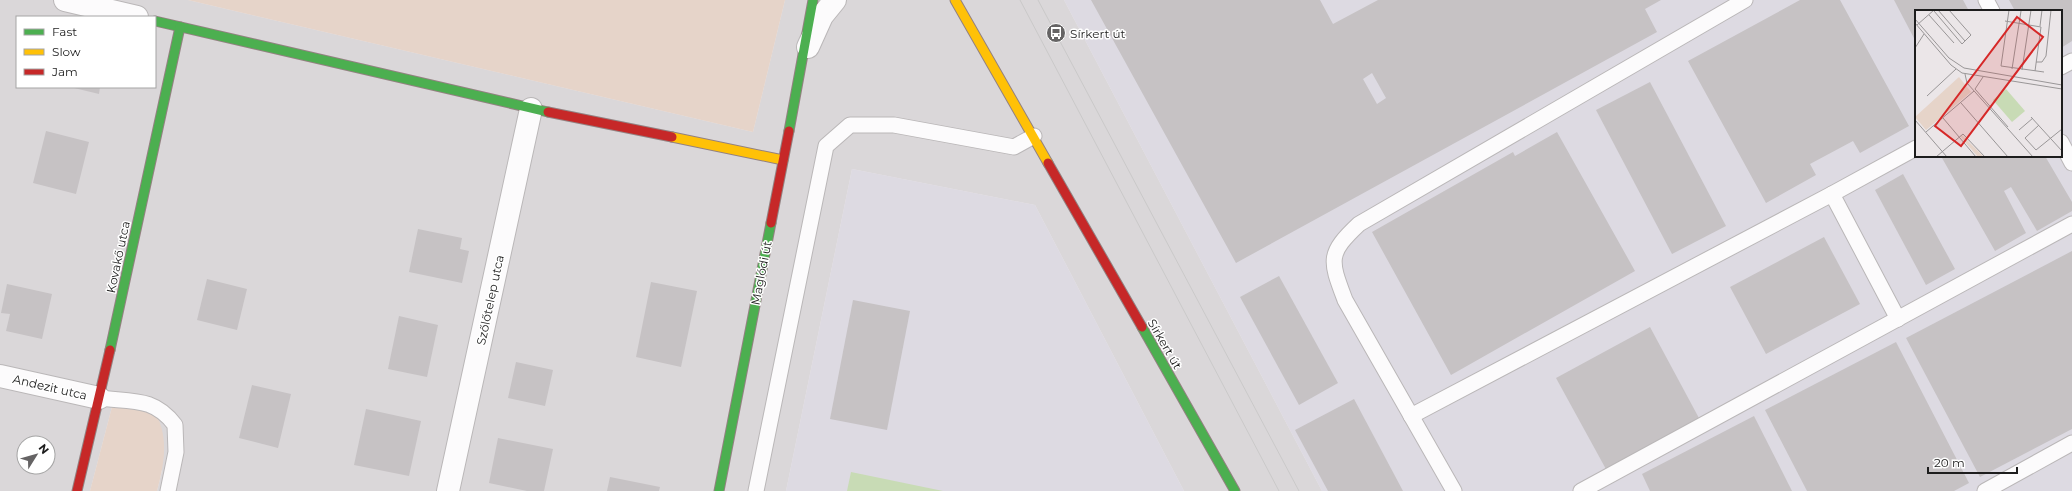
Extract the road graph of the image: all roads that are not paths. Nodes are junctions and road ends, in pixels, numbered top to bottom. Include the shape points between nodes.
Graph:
1 (65, 0) edge
2 (813, 0) edge
3 (835, 0) edge
4 (955, 0) edge
5 (1745, 0) edge
6 (1986, 0) edge
7 (1991, 10) edge
8 (133, 16) edge
9 (156, 21) edge
10 (180, 27) junction
11 (804, 55) junction
12 (2072, 61) edge
13 (2062, 66) edge
14 (531, 109) junction
15 (1034, 136) junction
16 (2062, 144) edge
17 (1915, 149) edge
18 (783, 160) junction
19 (2072, 163) edge
20 (1832, 194) junction
21 (2072, 224) edge
22 (1898, 319) junction
23 (0, 376) edge
24 (100, 398) junction
25 (1411, 416) junction
26 (2072, 443) edge
27 (1449, 489) edge
28 (77, 491) edge
29 (168, 491) edge
30 (448, 491) edge
31 (719, 491) edge
32 (756, 491) edge
33 (1235, 491) edge
34 (1581, 491) edge
35 (1985, 491) edge

1 - 8 street
2 - 11 street, Maglódi út
3 - 11 street, Maglódi út via 822,16
4 - 15 street, Sírkert út
5 - 25 lane via 1359,224 1349,234 1334,255 1335,273 1345,300
6 - 7 lane
9 - 10 street
10 - 14 street
10 - 24 street, Kovakő utca
11 - 18 street, Maglódi út
12 - 13 lane
14 - 18 street
14 - 30 street, Szőlőtelep utca
15 - 32 lane via 1014,147 894,125 850,125 826,146
15 - 33 street, Sírkert út
16 - 19 lane
17 - 20 lane
18 - 31 street, Maglódi út
20 - 22 lane
20 - 25 lane
21 - 22 lane
22 - 34 lane
23 - 24 street, Andezit utca
24 - 28 street, Kovakő utca
24 - 29 lane via 148,403 159,408 175,425 176,452
25 - 27 lane
26 - 35 lane

